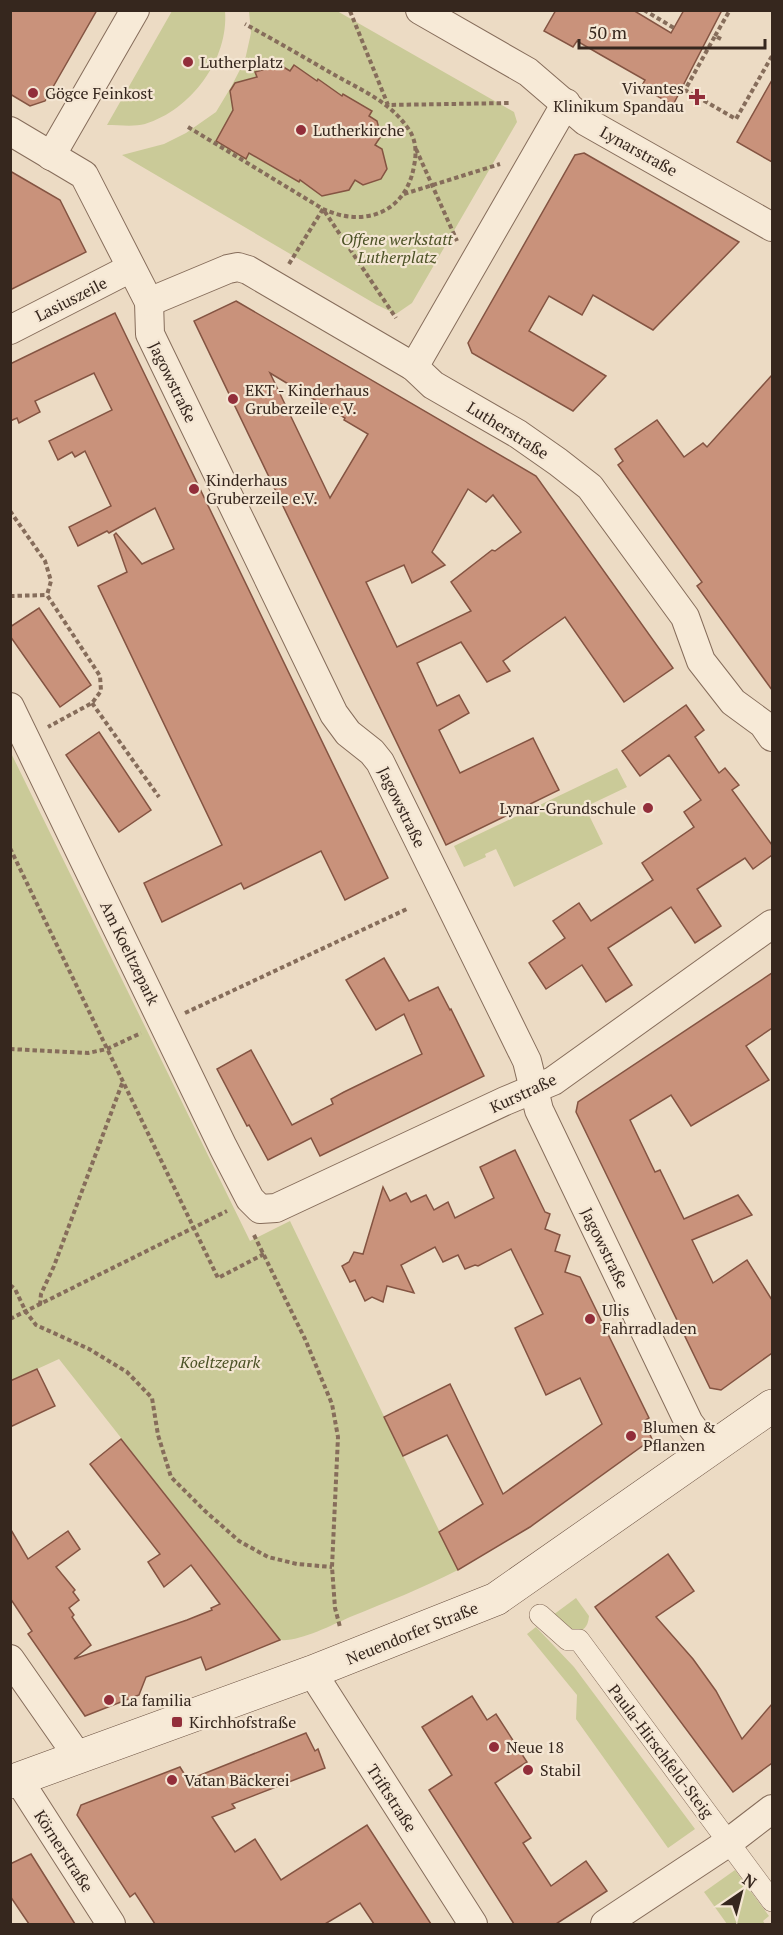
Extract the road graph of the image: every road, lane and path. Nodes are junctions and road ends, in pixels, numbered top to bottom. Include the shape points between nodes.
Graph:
1 (135, 10) edge
2 (420, 10) edge
3 (644, 10) edge
4 (730, 10) edge
5 (350, 11) edge
6 (245, 24) dead end
7 (674, 28) dead end
8 (716, 36) junction
9 (721, 39) dead end
10 (772, 56) edge
11 (771, 62) edge
12 (510, 103) dead end
13 (566, 103) junction
14 (388, 105) junction
15 (188, 127) dead end
16 (10, 131) edge
17 (416, 148) junction
18 (51, 156) junction
19 (501, 164) dead end
20 (433, 185) junction
21 (404, 194) junction
22 (323, 209) junction
23 (772, 227) edge
24 (458, 242) dead end
25 (289, 264) dead end
26 (131, 268) junction
27 (149, 302) junction
28 (396, 318) dead end
29 (10, 330) edge
30 (414, 368) junction
31 (10, 511) edge
32 (47, 595) junction
33 (10, 596) edge
34 (92, 703) junction
35 (10, 707) edge
36 (44, 729) dead end
37 (772, 737) edge
38 (159, 797) dead end
39 (10, 848) edge
40 (409, 908) dead end
41 (772, 924) edge
42 (182, 1014) dead end
43 (145, 1031) dead end
44 (10, 1049) edge
45 (107, 1049) junction
46 (123, 1081) junction
47 (534, 1089) junction
48 (240, 1205) junction
49 (194, 1228) junction
50 (254, 1234) dead end
51 (264, 1254) junction
52 (10, 1285) edge
53 (40, 1305) junction
54 (26, 1312) junction
55 (10, 1319) edge
56 (772, 1406) edge
57 (710, 1451) junction
58 (332, 1567) junction
59 (540, 1615) dead end
60 (340, 1627) dead end
61 (10, 1659) edge
62 (312, 1672) junction
63 (79, 1758) junction
64 (14, 1780) edge
65 (772, 1809) edge
66 (729, 1842) junction
67 (772, 1901) edge
68 (111, 1924) edge
69 (473, 1924) edge
70 (605, 1924) edge

1 - 18 street
2 - 13 street, Lynarstraße via 528,72
3 - 7 path
4 - 8 path
5 - 14 path
6 - 14 path
8 - 9 path
8 - 11 path via 685,90 736,119
10 - 11 path
12 - 14 path
13 - 23 street, Lynarstraße via 585,121
13 - 30 street
14 - 17 path via 409,128
15 - 22 path
16 - 18 street, Jagowstraße
17 - 20 path
17 - 21 path via 411,182
18 - 26 street, Jagowstraße via 84,175
19 - 20 path
20 - 21 path
20 - 24 path
21 - 22 path via 375,215 356,219
22 - 25 path
22 - 28 path
26 - 27 street, Jagowstraße
26 - 29 street, Lasiuszeile
27 - 30 street, Lutherstraße via 238,267
27 - 47 street, Jagowstraße via 150,334 334,714 348,734 380,762 527,1061
30 - 37 street, Lutherstraße via 433,385 518,434 590,487 685,617 701,661 733,702 763,724
31 - 32 path via 45,561 51,581
32 - 33 path
32 - 34 path via 100,676 100,691
34 - 36 path
34 - 38 path
35 - 48 street, Am Koeltzepark
39 - 45 path
40 - 42 path
41 - 47 street, Kurstraße via 553,1081
43 - 45 path
44 - 45 path via 88,1053
45 - 46 path
46 - 49 path
46 - 53 path
47 - 48 street, Kurstraße via 276,1208
47 - 57 street, Jagowstraße via 539,1110 689,1423
48 - 49 path
49 - 51 path via 218,1278
49 - 53 path
50 - 51 path
51 - 58 path via 332,1404 338,1437
52 - 54 path
53 - 54 path
54 - 55 path
54 - 58 path via 36,1325 127,1372 152,1398 171,1477 239,1541 268,1557
56 - 57 main road, Neuendorfer Straße
57 - 62 main road, Neuendorfer Straße via 496,1599
58 - 60 path
59 - 66 street, Paula-Hirschfeld-Steig via 568,1640 579,1640
61 - 63 street
62 - 63 main road, Neuendorfer Straße
62 - 69 street, Triftstraße
63 - 64 main road, Neuendorfer Straße
64 - 68 street, Körnerstraße
65 - 66 street
66 - 67 street, Paula-Hirschfeld-Steig
66 - 70 street

